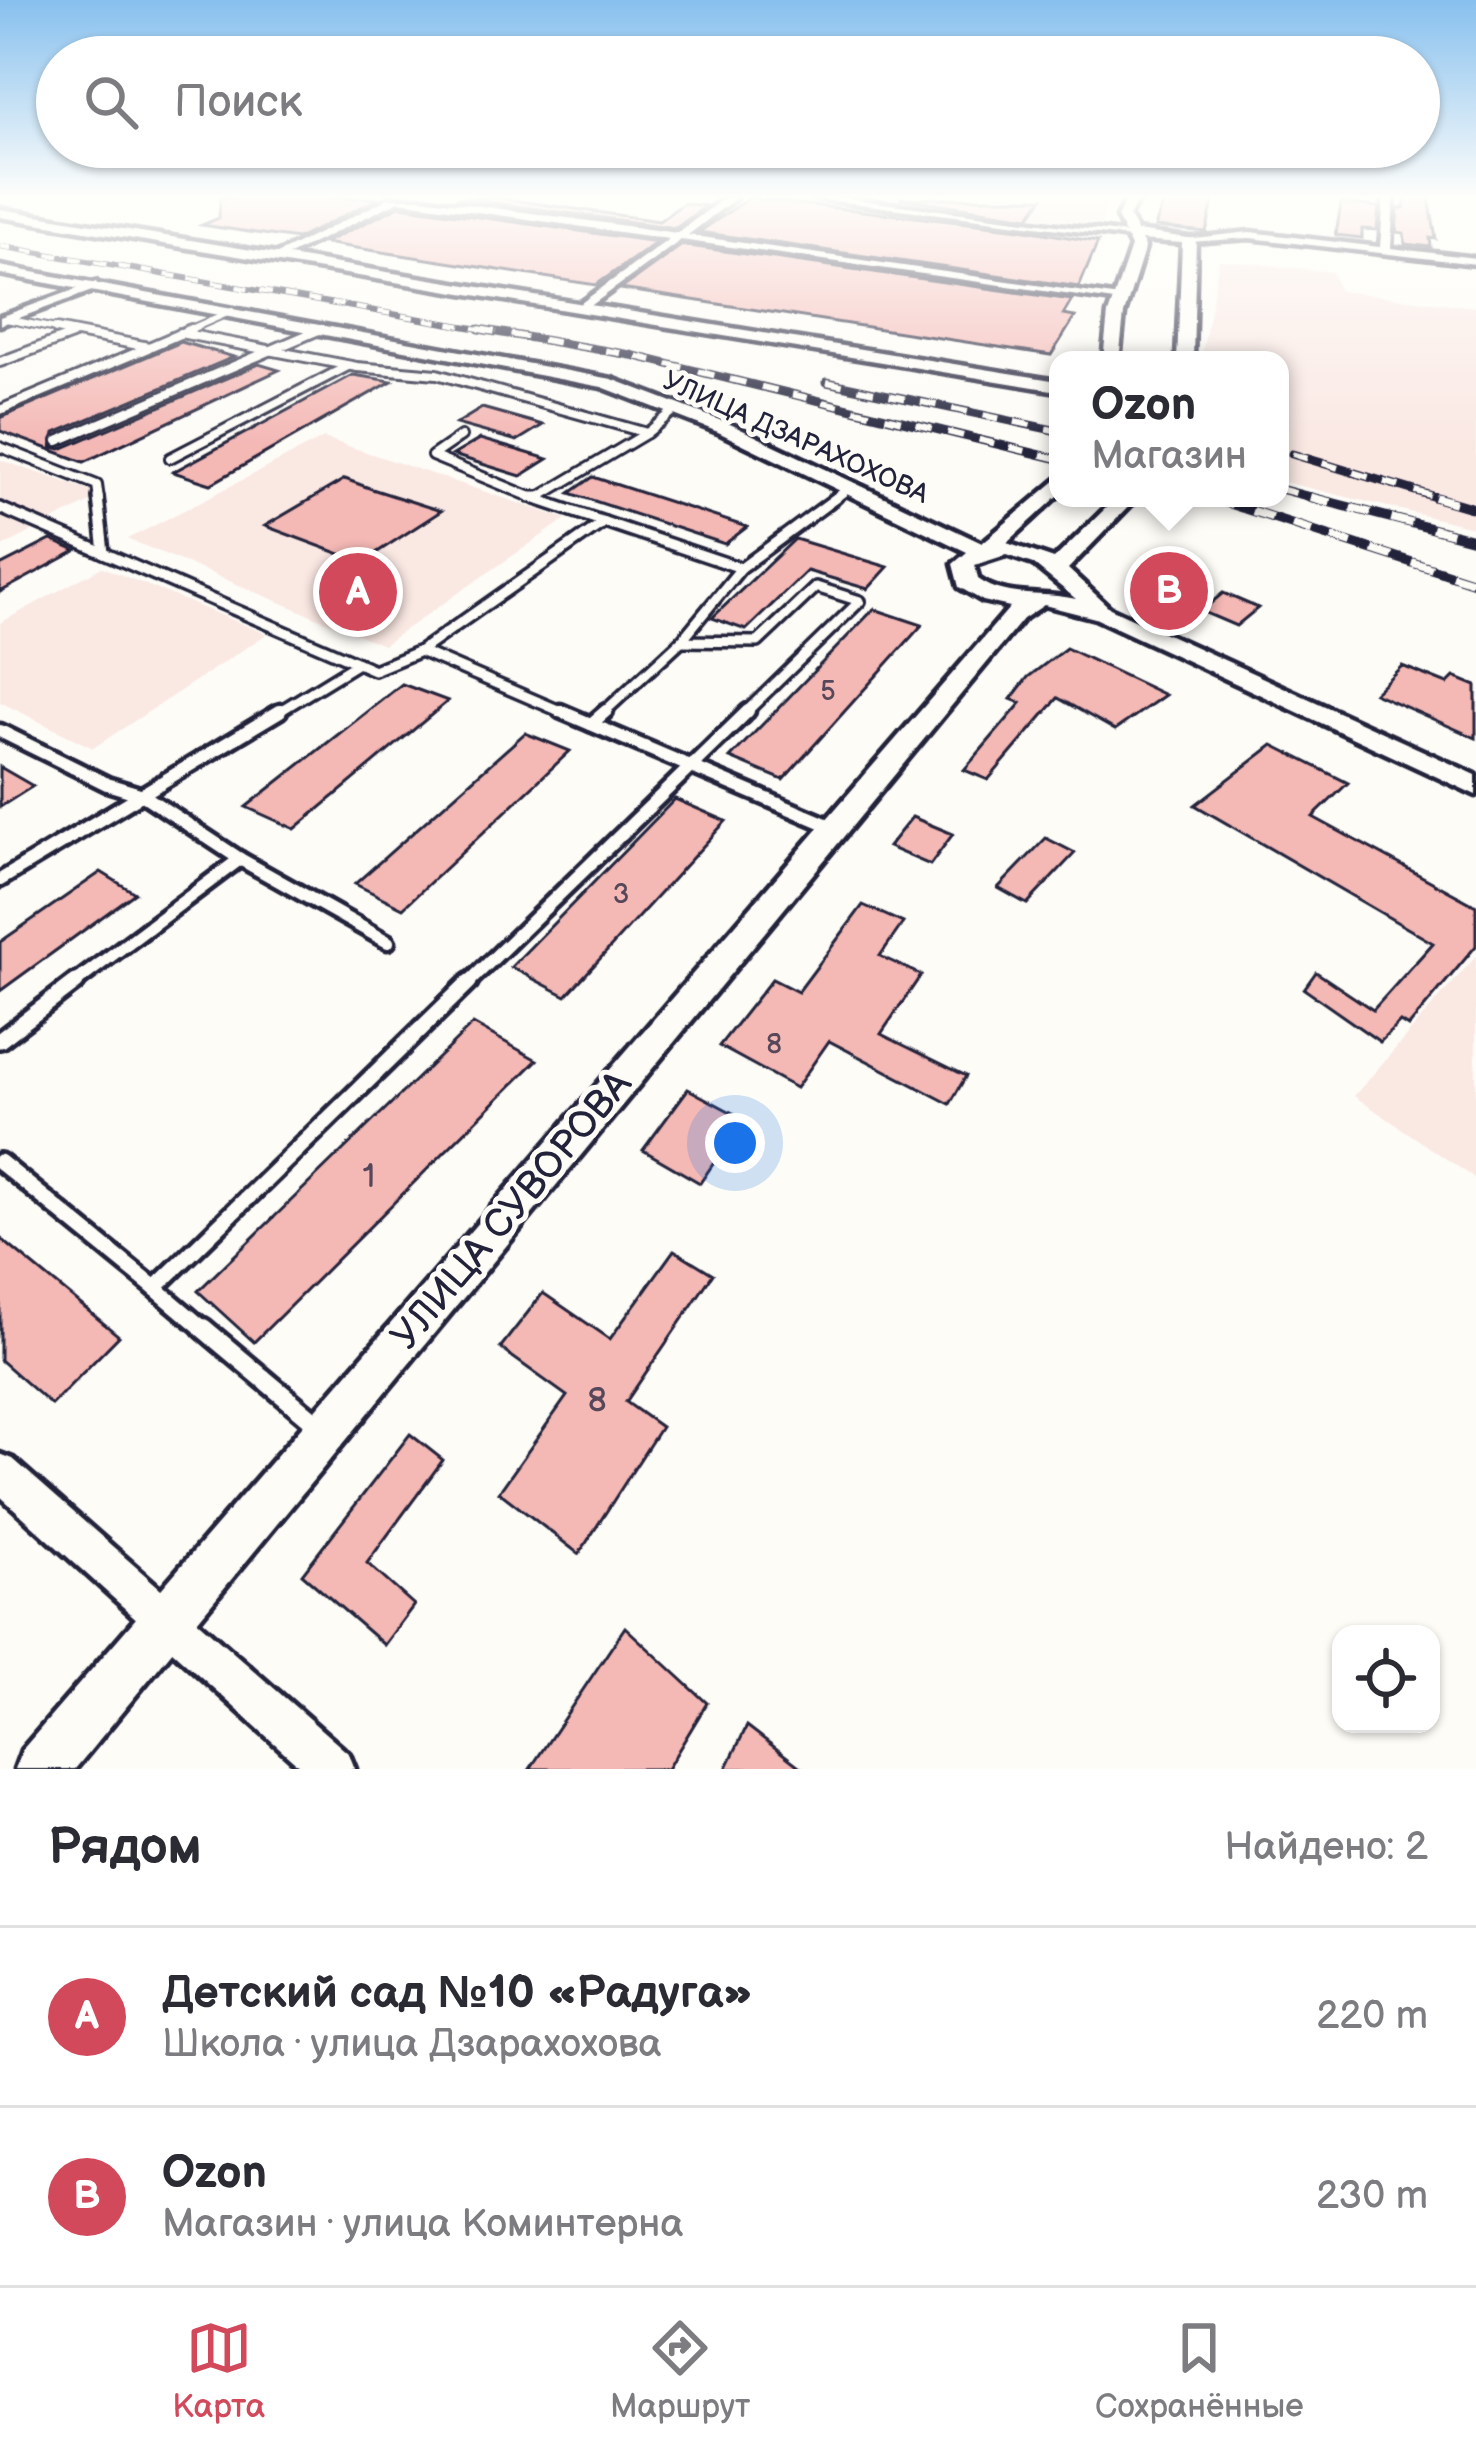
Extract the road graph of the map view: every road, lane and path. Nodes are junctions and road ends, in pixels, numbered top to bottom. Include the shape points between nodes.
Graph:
1 (64, 281) edge
2 (433, 281) edge
3 (619, 281) edge
4 (992, 281) edge
5 (1127, 281) edge
6 (1188, 281) edge
7 (97, 286) junction
8 (1121, 298) junction
9 (585, 306) junction
10 (232, 310) junction
11 (3, 320) edge
12 (324, 327) junction
13 (74, 334) junction
14 (180, 334) junction
15 (149, 347) junction
16 (263, 349) junction
17 (1112, 351) edge
18 (1185, 351) edge
19 (0, 362) edge
20 (349, 366) junction
21 (1049, 384) edge
22 (0, 410) edge
23 (676, 410) junction
24 (647, 433) junction
25 (461, 436) dead end
26 (58, 441) dead end
27 (0, 447) edge
28 (170, 458) dead end
29 (849, 488) junction
30 (1049, 493) edge
31 (536, 499) junction
32 (1119, 507) edge
33 (0, 508) edge
34 (604, 522) junction
35 (104, 553) junction
36 (978, 556) junction
37 (742, 568) junction
38 (1058, 574) junction
39 (976, 590) junction
40 (1041, 598) junction
41 (1103, 613) junction
42 (680, 641) junction
43 (420, 651) junction
44 (981, 651) junction
45 (358, 662) junction
46 (591, 724) junction
47 (0, 731) edge
48 (694, 768) junction
49 (1476, 786) edge
50 (143, 795) junction
51 (833, 826) junction
52 (240, 859) junction
53 (0, 880) edge
54 (388, 942) dead end
55 (0, 1040) edge
56 (0, 1162) edge
57 (155, 1288) junction
58 (324, 1430) junction
59 (0, 1472) edge
60 (165, 1617) junction
61 (41, 1769) edge
62 (334, 1769) edge

1 - 7 street, УЛИЦА ДЗАРАХОХОВА
2 - 9 street, УЛИЦА ДЗАРАХОХОВА
3 - 9 street
4 - 8 street
5 - 8 street
6 - 18 street
7 - 10 street, УЛИЦА ДЗАРАХОХОВА
7 - 11 street
8 - 17 street
9 - 21 street, УЛИЦА ДЗАРАХОХОВА
10 - 12 street, УЛИЦА ДЗАРАХОХОВА
10 - 14 lane
11 - 13 lane
12 - 16 lane
12 - 23 street, УЛИЦА ДЗАРАХОХОВА via 606,383
13 - 15 lane
13 - 19 lane
14 - 15 lane
14 - 16 lane
15 - 22 lane
16 - 20 lane
16 - 26 lane
20 - 24 lane via 437,374
20 - 28 lane
23 - 24 lane
23 - 29 street, УЛИЦА ДЗАРАХОХОВА
24 - 31 lane
25 - 31 lane via 432,456
27 - 35 lane via 97,485
29 - 36 street, УЛИЦА ДЗАРАХОХОВА
29 - 37 lane
30 - 36 street
31 - 34 lane
32 - 38 street, УЛИЦА СУВОРОВА
33 - 35 lane
34 - 37 lane
34 - 43 lane
35 - 45 lane
36 - 38 street via 1023,551
36 - 39 street, УЛИЦА ДЗАРАХОХОВА via 964,578
37 - 42 lane
38 - 40 street, УЛИЦА СУВОРОВА via 1056,590
38 - 41 street
39 - 40 street via 1007,600
39 - 44 street
40 - 41 street
40 - 44 street, УЛИЦА СУВОРОВА
41 - 49 street
42 - 46 lane
42 - 48 lane via 758,642 816,586 860,601
43 - 45 lane via 374,670
43 - 46 lane
44 - 51 street, УЛИЦА СУВОРОВА
45 - 50 lane
46 - 48 lane
47 - 50 lane
48 - 51 lane
48 - 57 lane
50 - 52 lane
50 - 53 lane
51 - 58 street, УЛИЦА СУВОРОВА
52 - 54 lane
52 - 55 lane
56 - 57 lane
57 - 58 lane
58 - 60 street, УЛИЦА СУВОРОВА
59 - 60 street
60 - 61 street, УЛИЦА СУВОРОВА
60 - 62 street

